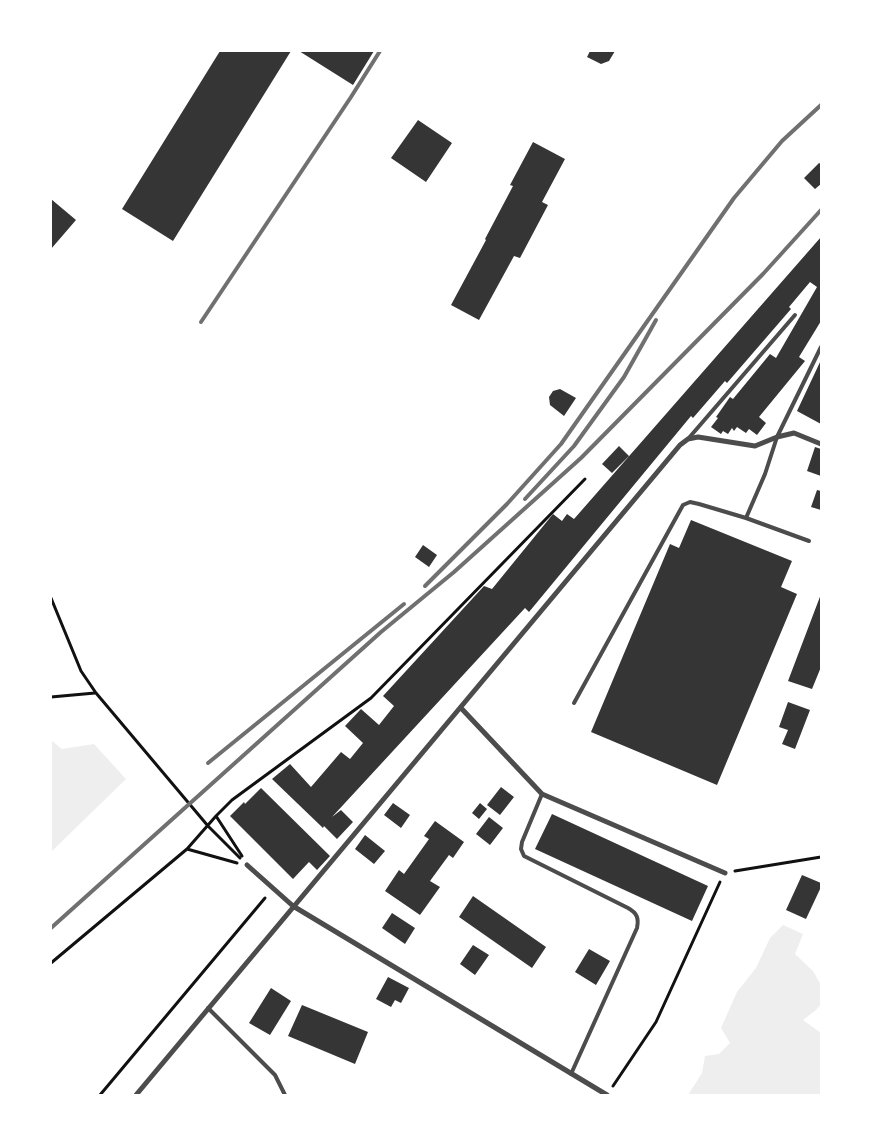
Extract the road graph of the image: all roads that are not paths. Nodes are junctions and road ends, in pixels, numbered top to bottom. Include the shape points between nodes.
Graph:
1 (795, 315) dead end
2 (821, 347) edge
3 (777, 438) junction
4 (688, 439) junction
5 (821, 444) edge
6 (746, 518) junction
7 (808, 541) dead end
8 (574, 703) dead end
9 (461, 708) junction
10 (542, 794) junction
11 (247, 865) road end
12 (725, 872) road end
13 (293, 906) junction
14 (208, 1008) junction
15 (572, 1074) junction
16 (136, 1095) edge
17 (285, 1095) edge
18 (606, 1095) edge

1 - 4 lane
2 - 3 lane
3 - 4 street via 755,446 698,437
3 - 5 street via 794,433
3 - 6 lane
4 - 9 street
6 - 7 lane
6 - 8 lane via 690,502 683,505
9 - 10 street
9 - 13 street
10 - 12 street
10 - 15 lane via 522,842 524,856 628,908 638,919 637,928
11 - 13 street
13 - 14 street
13 - 15 street
14 - 16 street
14 - 17 lane via 275,1075
15 - 18 street

